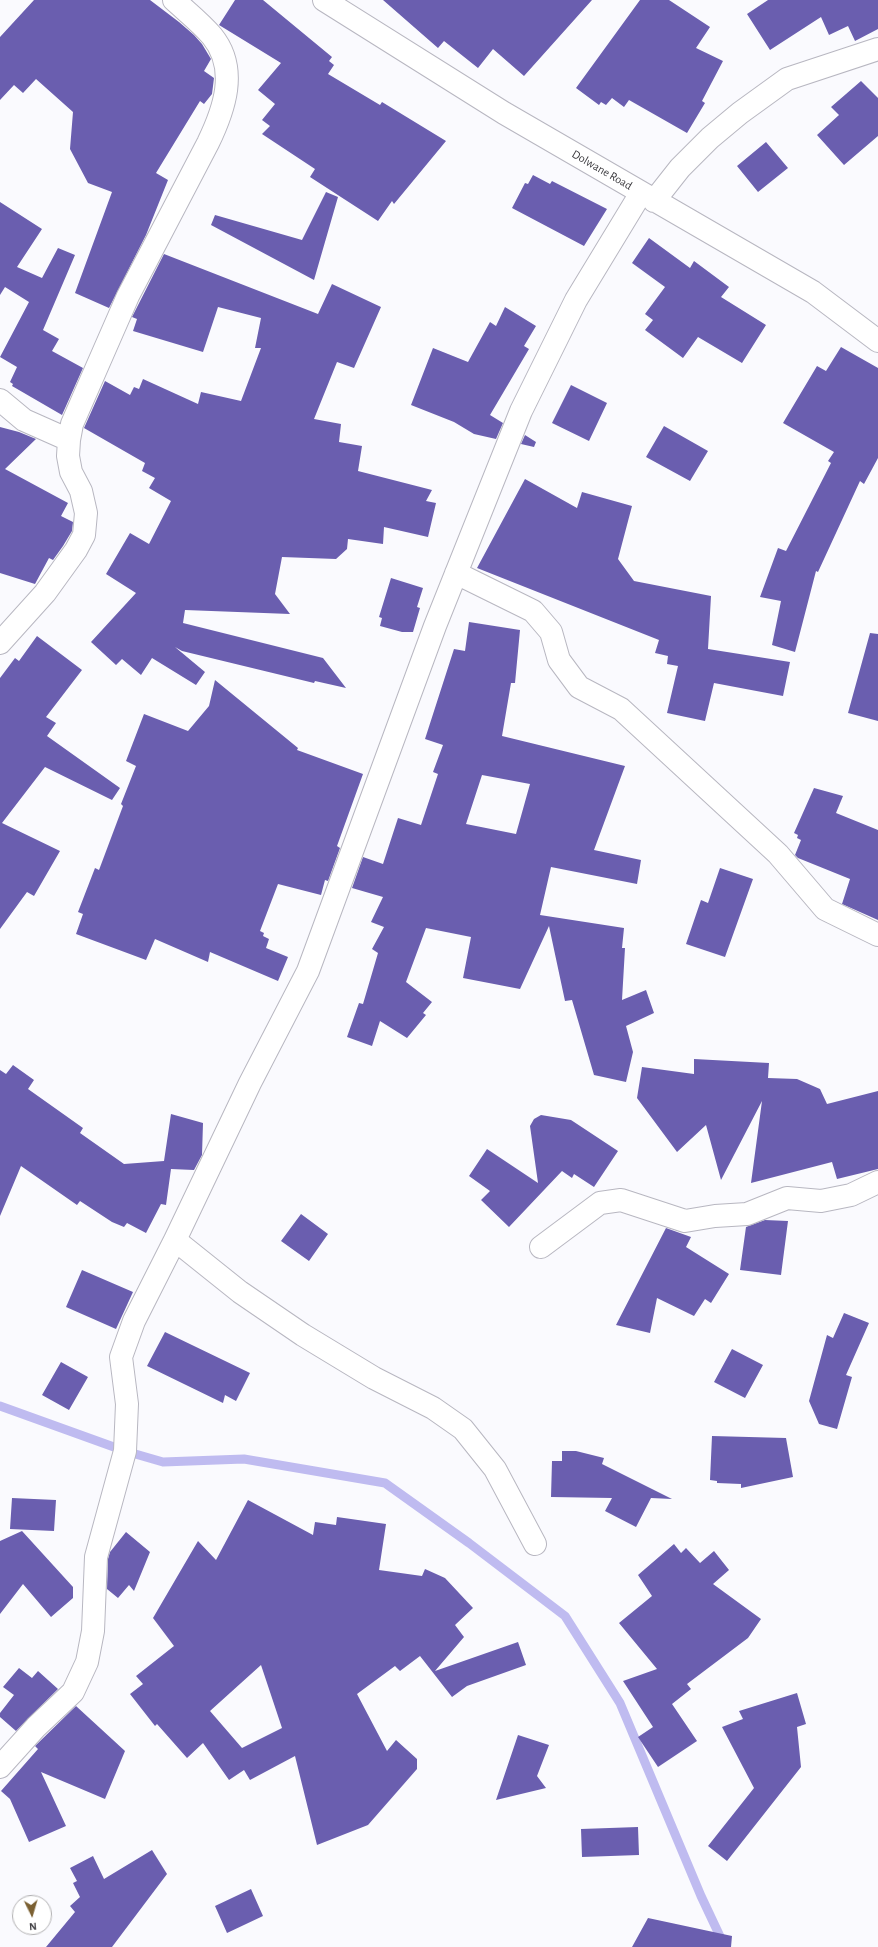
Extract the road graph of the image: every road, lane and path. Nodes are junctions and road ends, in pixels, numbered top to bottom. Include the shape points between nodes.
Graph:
1 (174, 0) edge
2 (324, 0) edge
3 (878, 49) edge
4 (648, 197) junction
5 (878, 341) edge
6 (0, 400) edge
7 (69, 440) junction
8 (456, 573) junction
9 (0, 642) edge
10 (878, 935) edge
11 (878, 1182) edge
12 (175, 1240) junction
13 (541, 1247) dead end
14 (536, 1544) dead end
15 (0, 1767) edge

1 - 7 street via 212,37 222,55 227,74 226,99 208,144 128,296 72,424
2 - 4 street, Dolwane Road via 504,113
3 - 4 street via 787,79 710,138
4 - 5 street, Dolwane Road via 813,292
4 - 8 street via 576,300 532,390
6 - 7 street via 24,420
7 - 9 street via 71,472 81,491 86,513 84,535 45,593
8 - 10 street via 533,611 551,632 559,660 579,687 621,709 778,854 825,909
8 - 12 street via 308,971 250,1083
11 - 13 street via 851,1195 821,1201 787,1198 747,1214 685,1221 621,1200 600,1203
12 - 14 street via 240,1292 303,1335 374,1378 433,1408 463,1429 495,1469
12 - 15 street via 134,1321 121,1357 127,1404 125,1451 96,1557 93,1630 87,1662 73,1692 36,1727

